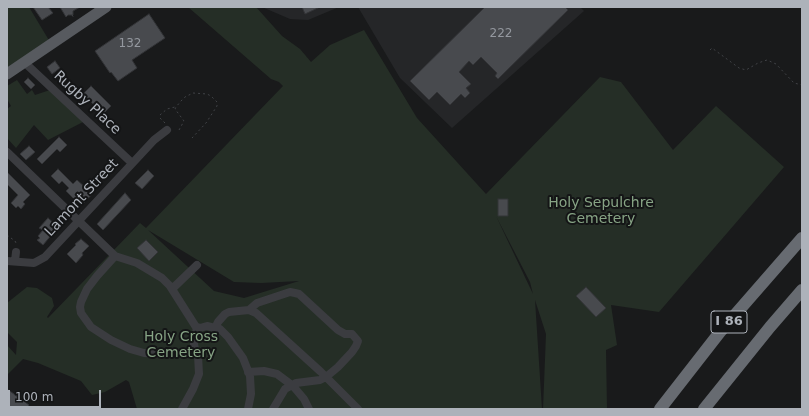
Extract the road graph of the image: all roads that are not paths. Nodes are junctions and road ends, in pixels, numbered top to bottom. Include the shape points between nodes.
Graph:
1 (106, 7) edge
2 (114, 7) edge
3 (90, 18) junction
4 (24, 62) junction
5 (7, 74) edge
6 (167, 127) road end
7 (7, 152) edge
8 (132, 162) junction
9 (79, 221) junction
10 (802, 238) edge
11 (16, 252) road end
12 (113, 255) junction
13 (11, 261) edge
14 (197, 265) dead end
15 (172, 289) junction
16 (802, 290) edge
17 (248, 310) junction
18 (197, 327) junction
19 (215, 328) junction
20 (196, 352) junction
21 (248, 372) junction
22 (326, 377) junction
23 (292, 385) junction
24 (182, 409) edge
25 (248, 409) edge
26 (274, 409) edge
27 (309, 409) edge
28 (358, 409) edge
29 (660, 409) edge
30 (704, 409) edge

1 - 3 main road
2 - 3 main road via 94,19
3 - 4 main road
4 - 5 main road
4 - 8 street, Rugby Place
6 - 8 street, Lamont Street
7 - 9 street
8 - 9 street, Lamont Street
9 - 12 street
9 - 13 street, Lamont Street via 46,257 34,263
10 - 29 highway, I 86 via 720,332
11 - 13 street
12 - 15 street via 149,269
12 - 20 street via 96,276 81,302 81,313 91,327 111,340 144,353
14 - 15 street
15 - 18 street
16 - 30 highway, I 86
17 - 19 street via 225,314
17 - 22 street via 256,313
17 - 22 street via 261,302 295,292 338,330 354,336 358,341 356,346
18 - 19 street
18 - 20 street via 194,344
19 - 21 street via 228,336 243,358
20 - 24 street via 199,374
21 - 23 street via 264,371 277,374
21 - 25 street via 251,394
22 - 23 street
22 - 28 street
23 - 26 street via 283,392
23 - 27 street

